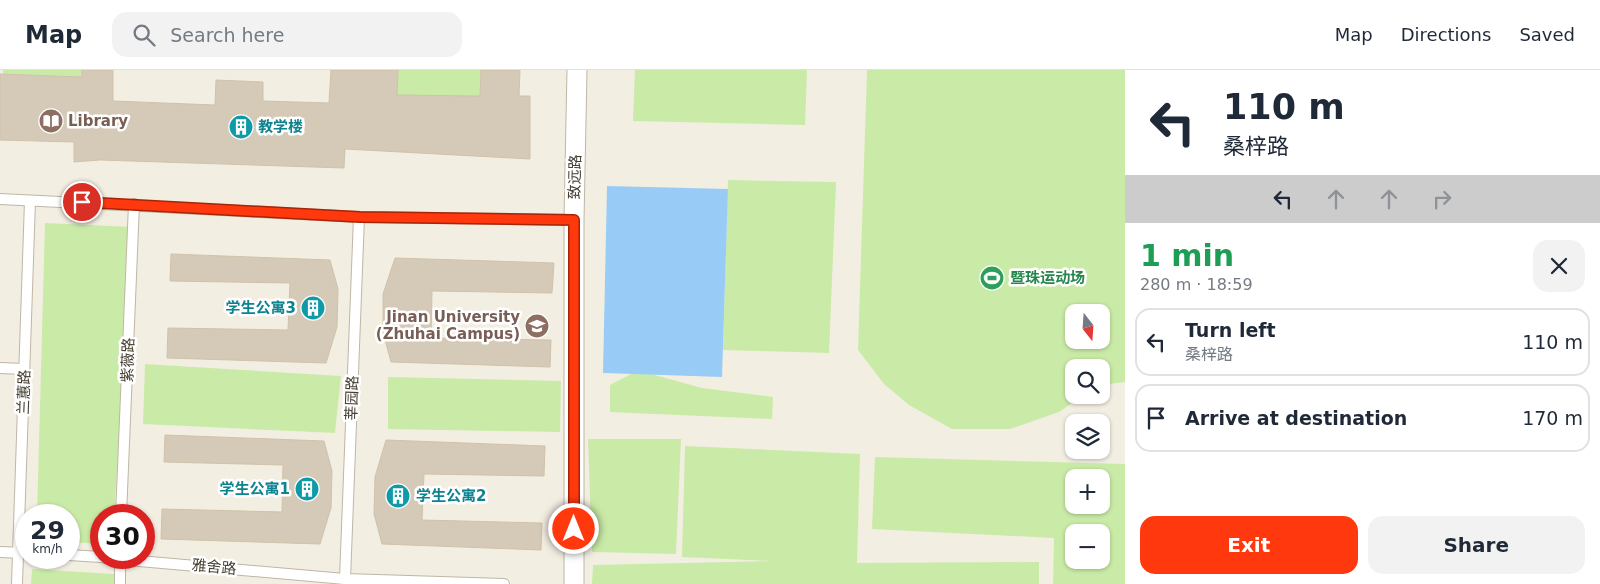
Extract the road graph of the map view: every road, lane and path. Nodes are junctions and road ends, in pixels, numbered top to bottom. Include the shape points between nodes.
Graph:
1 (578, 70) edge
2 (0, 199) edge
3 (30, 201) junction
4 (134, 204) junction
5 (360, 217) junction
6 (574, 220) junction
7 (0, 368) edge
8 (24, 369) junction
9 (23, 504) edge
10 (121, 504) edge
11 (0, 552) edge
12 (15, 553) edge
13 (155, 561) edge
14 (19, 569) edge
15 (120, 569) edge
16 (345, 579) junction
17 (17, 584) edge
18 (120, 584) edge
19 (504, 584) edge
20 (574, 584) edge

1 - 6 street, 致远路
2 - 3 lane
3 - 4 lane
3 - 8 lane, 兰蕙路
4 - 5 lane
4 - 10 lane, 紫薇路
5 - 6 lane
5 - 16 lane, 莘园路
6 - 20 street, 致远路
7 - 8 lane
8 - 9 lane, 兰蕙路
11 - 12 lane
13 - 16 lane, 雅舍路
14 - 17 lane, 兰蕙路
15 - 18 lane
16 - 19 lane, 雅舍路

